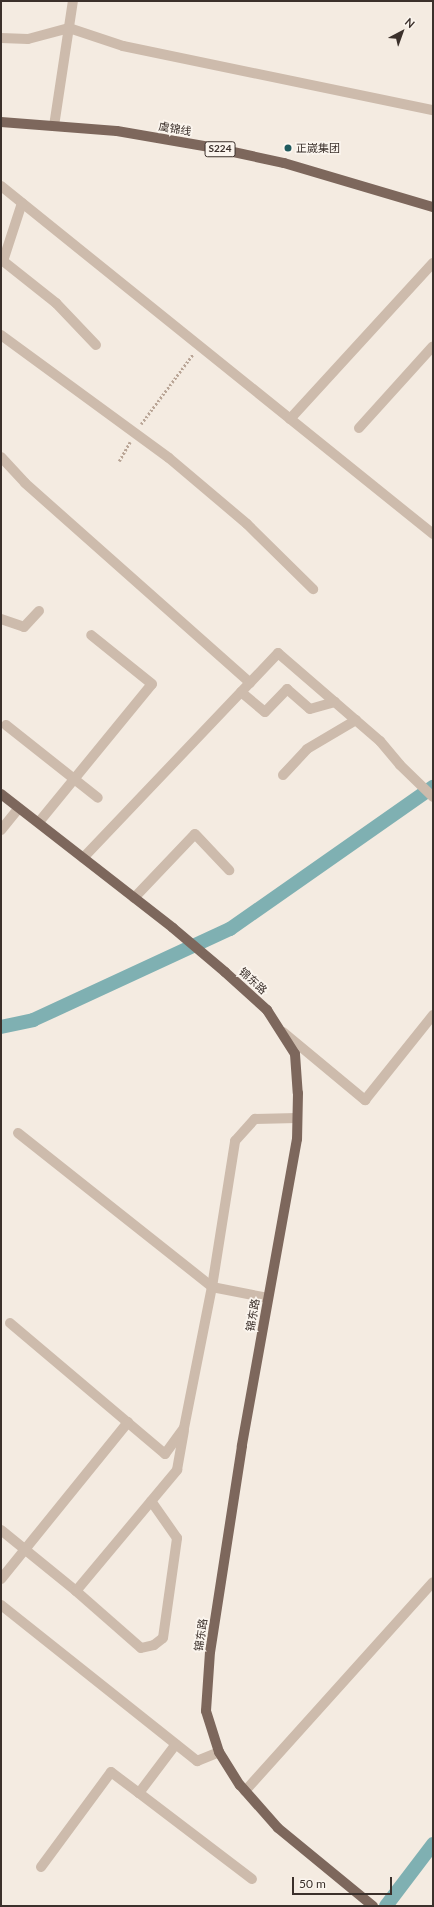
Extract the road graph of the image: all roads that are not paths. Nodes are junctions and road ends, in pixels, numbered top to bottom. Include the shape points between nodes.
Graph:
1 (73, 1) edge
2 (69, 28) junction
3 (1, 38) edge
4 (433, 110) edge
5 (1, 122) edge
6 (54, 126) junction
7 (1, 186) edge
8 (22, 204) junction
9 (433, 207) edge
10 (433, 263) edge
11 (1, 336) edge
12 (96, 345) dead end
13 (433, 346) edge
14 (290, 419) junction
15 (359, 428) dead end
16 (1, 457) edge
17 (433, 534) edge
18 (313, 590) dead end
19 (39, 611) dead end
20 (1, 619) edge
21 (91, 635) dead end
22 (250, 682) junction
23 (241, 692) junction
24 (335, 702) junction
25 (356, 720) junction
26 (6, 725) dead end
27 (283, 775) dead end
28 (74, 779) junction
29 (1, 794) edge
30 (433, 797) edge
31 (98, 798) dead end
32 (19, 808) junction
33 (39, 822) junction
34 (1, 830) edge
35 (83, 858) junction
36 (229, 870) dead end
37 (134, 898) junction
38 (433, 1015) edge
39 (283, 1032) junction
40 (297, 1118) junction
41 (18, 1133) dead end
42 (212, 1287) junction
43 (268, 1298) junction
44 (10, 1323) dead end
45 (128, 1422) junction
46 (184, 1428) junction
47 (151, 1501) junction
48 (1, 1530) edge
49 (25, 1550) junction
50 (1, 1579) edge
51 (433, 1582) edge
52 (76, 1591) junction
53 (1, 1605) edge
54 (176, 1744) junction
55 (219, 1752) junction
56 (244, 1791) junction
57 (139, 1793) junction
58 (42, 1867) dead end
59 (252, 1879) dead end
60 (373, 1906) edge

1 - 2 street
2 - 3 street via 28,39
2 - 4 street via 123,46
2 - 6 street
5 - 6 main road, 虞锦线 / S224
6 - 9 main road, 虞锦线 / S224 via 117,131 210,147 284,163
7 - 8 street
8 - 12 street via 3,261 56,303
8 - 14 street
10 - 14 street
11 - 18 street via 134,432 247,524
13 - 15 street
14 - 17 street
16 - 22 street via 25,483
19 - 20 street via 24,627
21 - 28 street via 152,684
22 - 23 street
22 - 24 street via 278,653
23 - 24 street via 265,712 287,689 310,709
23 - 35 street
24 - 25 street
25 - 27 street via 307,749
25 - 30 street via 380,741
26 - 28 street
28 - 31 street
28 - 33 street
29 - 32 main road, 锦东路
32 - 33 main road, 锦东路
32 - 34 street
33 - 35 main road, 锦东路
35 - 37 main road, 锦东路
36 - 37 street via 195,834
37 - 39 main road, 锦东路 via 225,972 267,1010
38 - 39 street via 365,1100
39 - 40 main road, 锦东路 via 295,1054
40 - 42 street via 255,1119 235,1141
40 - 43 main road, 锦东路 via 297,1139
41 - 42 street
42 - 43 street
42 - 46 street
43 - 55 main road, 锦东路 via 210,1652 206,1711
44 - 45 street
45 - 46 street via 166,1454
45 - 49 street
46 - 47 street via 177,1470
47 - 52 street
47 - 52 street via 177,1538 163,1638 154,1645 141,1648
48 - 49 street
49 - 50 street
49 - 52 street
51 - 56 street
53 - 54 street
54 - 55 street via 197,1761
54 - 57 street
55 - 56 main road, 锦东路
56 - 60 main road, 锦东路 via 278,1828
57 - 58 street via 111,1772
57 - 59 street

